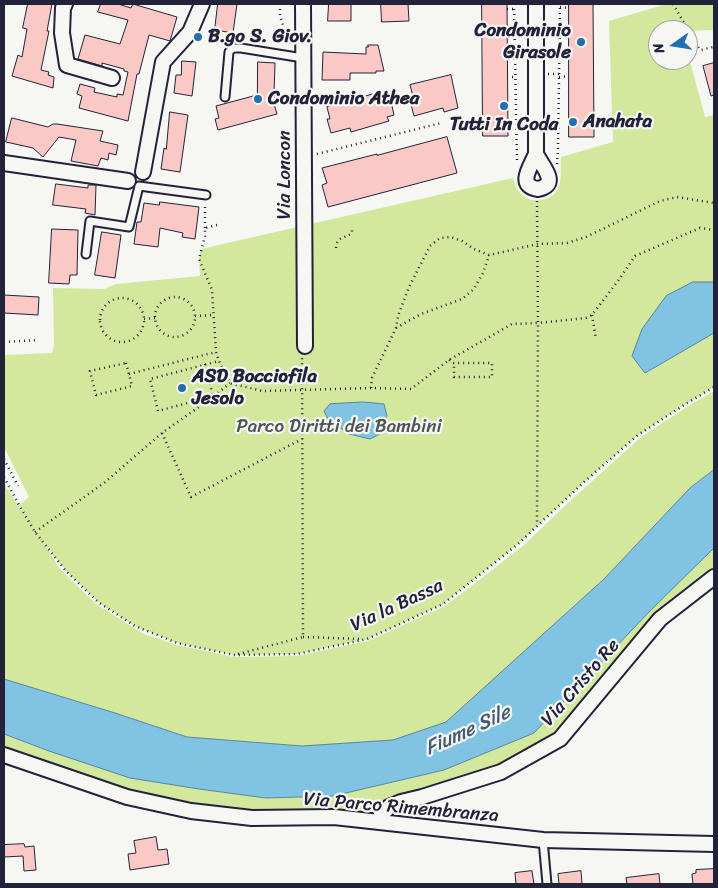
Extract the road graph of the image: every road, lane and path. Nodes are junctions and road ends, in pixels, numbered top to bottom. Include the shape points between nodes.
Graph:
1 (64, 4) edge
2 (202, 4) edge
3 (303, 4) edge
4 (514, 4) edge
5 (536, 4) edge
6 (673, 4) edge
7 (560, 6) edge
8 (569, 8) dead end
9 (507, 9) dead end
10 (514, 9) junction
11 (714, 47) edge
12 (303, 58) junction
13 (569, 76) dead end
14 (559, 77) junction
15 (112, 78) dead end
16 (507, 78) dead end
17 (515, 78) junction
18 (225, 97) dead end
19 (441, 123) dead end
20 (536, 154) dead end
21 (304, 157) junction
22 (4, 163) edge
23 (518, 167) dead end
24 (556, 171) dead end
25 (143, 172) dead end
26 (128, 180) dead end
27 (206, 195) joint
28 (538, 197) dead end
29 (714, 203) edge
30 (217, 225) dead end
31 (352, 227) dead end
32 (205, 228) junction
33 (714, 230) edge
34 (538, 244) junction
35 (336, 248) dead end
36 (86, 254) dead end
37 (489, 255) junction
38 (213, 315) junction
39 (592, 315) junction
40 (195, 316) junction
41 (155, 318) junction
42 (144, 319) junction
43 (538, 323) junction
44 (396, 328) junction
45 (596, 339) dead end
46 (38, 340) dead end
47 (4, 342) edge
48 (304, 351) joint
49 (216, 352) junction
50 (449, 360) junction
51 (219, 361) junction
52 (454, 363) junction
53 (205, 364) junction
54 (129, 374) junction
55 (230, 383) junction
56 (714, 387) edge
57 (371, 388) junction
58 (302, 390) junction
59 (213, 397) junction
60 (162, 433) junction
61 (302, 439) junction
62 (4, 459) edge
63 (4, 476) edge
64 (18, 486) dead end
65 (537, 525) junction
66 (36, 532) junction
67 (714, 577) edge
68 (303, 637) junction
69 (367, 639) junction
70 (234, 655) junction
71 (4, 754) edge
72 (379, 821) junction
73 (543, 840) junction
74 (714, 844) edge
75 (547, 884) edge

1 - 15 street via 62,33 67,65
2 - 25 street via 190,32 162,62
3 - 12 street, Via Loncon
4 - 10 path
5 - 20 street
6 - 11 path via 700,50
7 - 8 path
7 - 14 path
9 - 10 path
10 - 17 path
12 - 18 lane via 231,49
12 - 21 street, Via Loncon
13 - 14 path
14 - 24 path
16 - 17 path
17 - 23 path
19 - 21 path
21 - 48 street, Via Loncon
22 - 26 street
27 - 32 path
27 - 36 lane via 139,186 129,227 90,221
28 - 34 path
29 - 34 path via 677,197 586,237 567,243
30 - 32 path
31 - 35 path via 352,233 340,239
32 - 38 path via 199,259 212,290
33 - 39 path via 700,228 635,256
34 - 37 path
34 - 43 path
37 - 44 path via 474,289 462,299 421,314
37 - 44 path via 451,237 440,238 430,246 410,287
38 - 40 path
38 - 49 path
39 - 43 path
39 - 45 path
40 - 41 path via 190,331 176,337 161,332
40 - 41 path via 189,303 175,296 161,302
41 - 42 path
42 - 42 path via 136,303 121,297 106,304 100,321 106,335 123,342 137,336
43 - 50 path via 512,324
43 - 65 path
44 - 57 path via 372,378
46 - 47 path
48 - 58 path
49 - 51 path
49 - 54 path
50 - 52 path
50 - 57 path via 411,389
51 - 53 path
51 - 55 path
52 - 52 path via 492,363 492,377 454,377
53 - 59 path
53 - 59 path via 150,379 158,411
54 - 54 path via 126,363 90,371 96,395 132,386
55 - 58 path via 262,391
55 - 59 path
56 - 65 path, Via la Bassa via 638,434
57 - 58 path
58 - 61 path
59 - 60 path
60 - 61 path via 191,497
60 - 66 path via 104,483
61 - 68 path
62 - 64 path
63 - 66 path, Via la Bassa
65 - 69 path, Via la Bassa via 443,604
66 - 70 path, Via la Bassa via 66,571 98,602 135,626 177,643
67 - 72 street, Via Cristo Re via 660,619 560,740 501,772 400,802 389,807
68 - 69 path
68 - 70 path
69 - 70 path, Via la Bassa via 297,654
71 - 72 street, Via Parco Rimembranza via 127,797 191,811 252,818 334,817
72 - 73 street, Via Parco Rimembranza
73 - 74 street, Via Parco Rimembranza
73 - 75 lane

